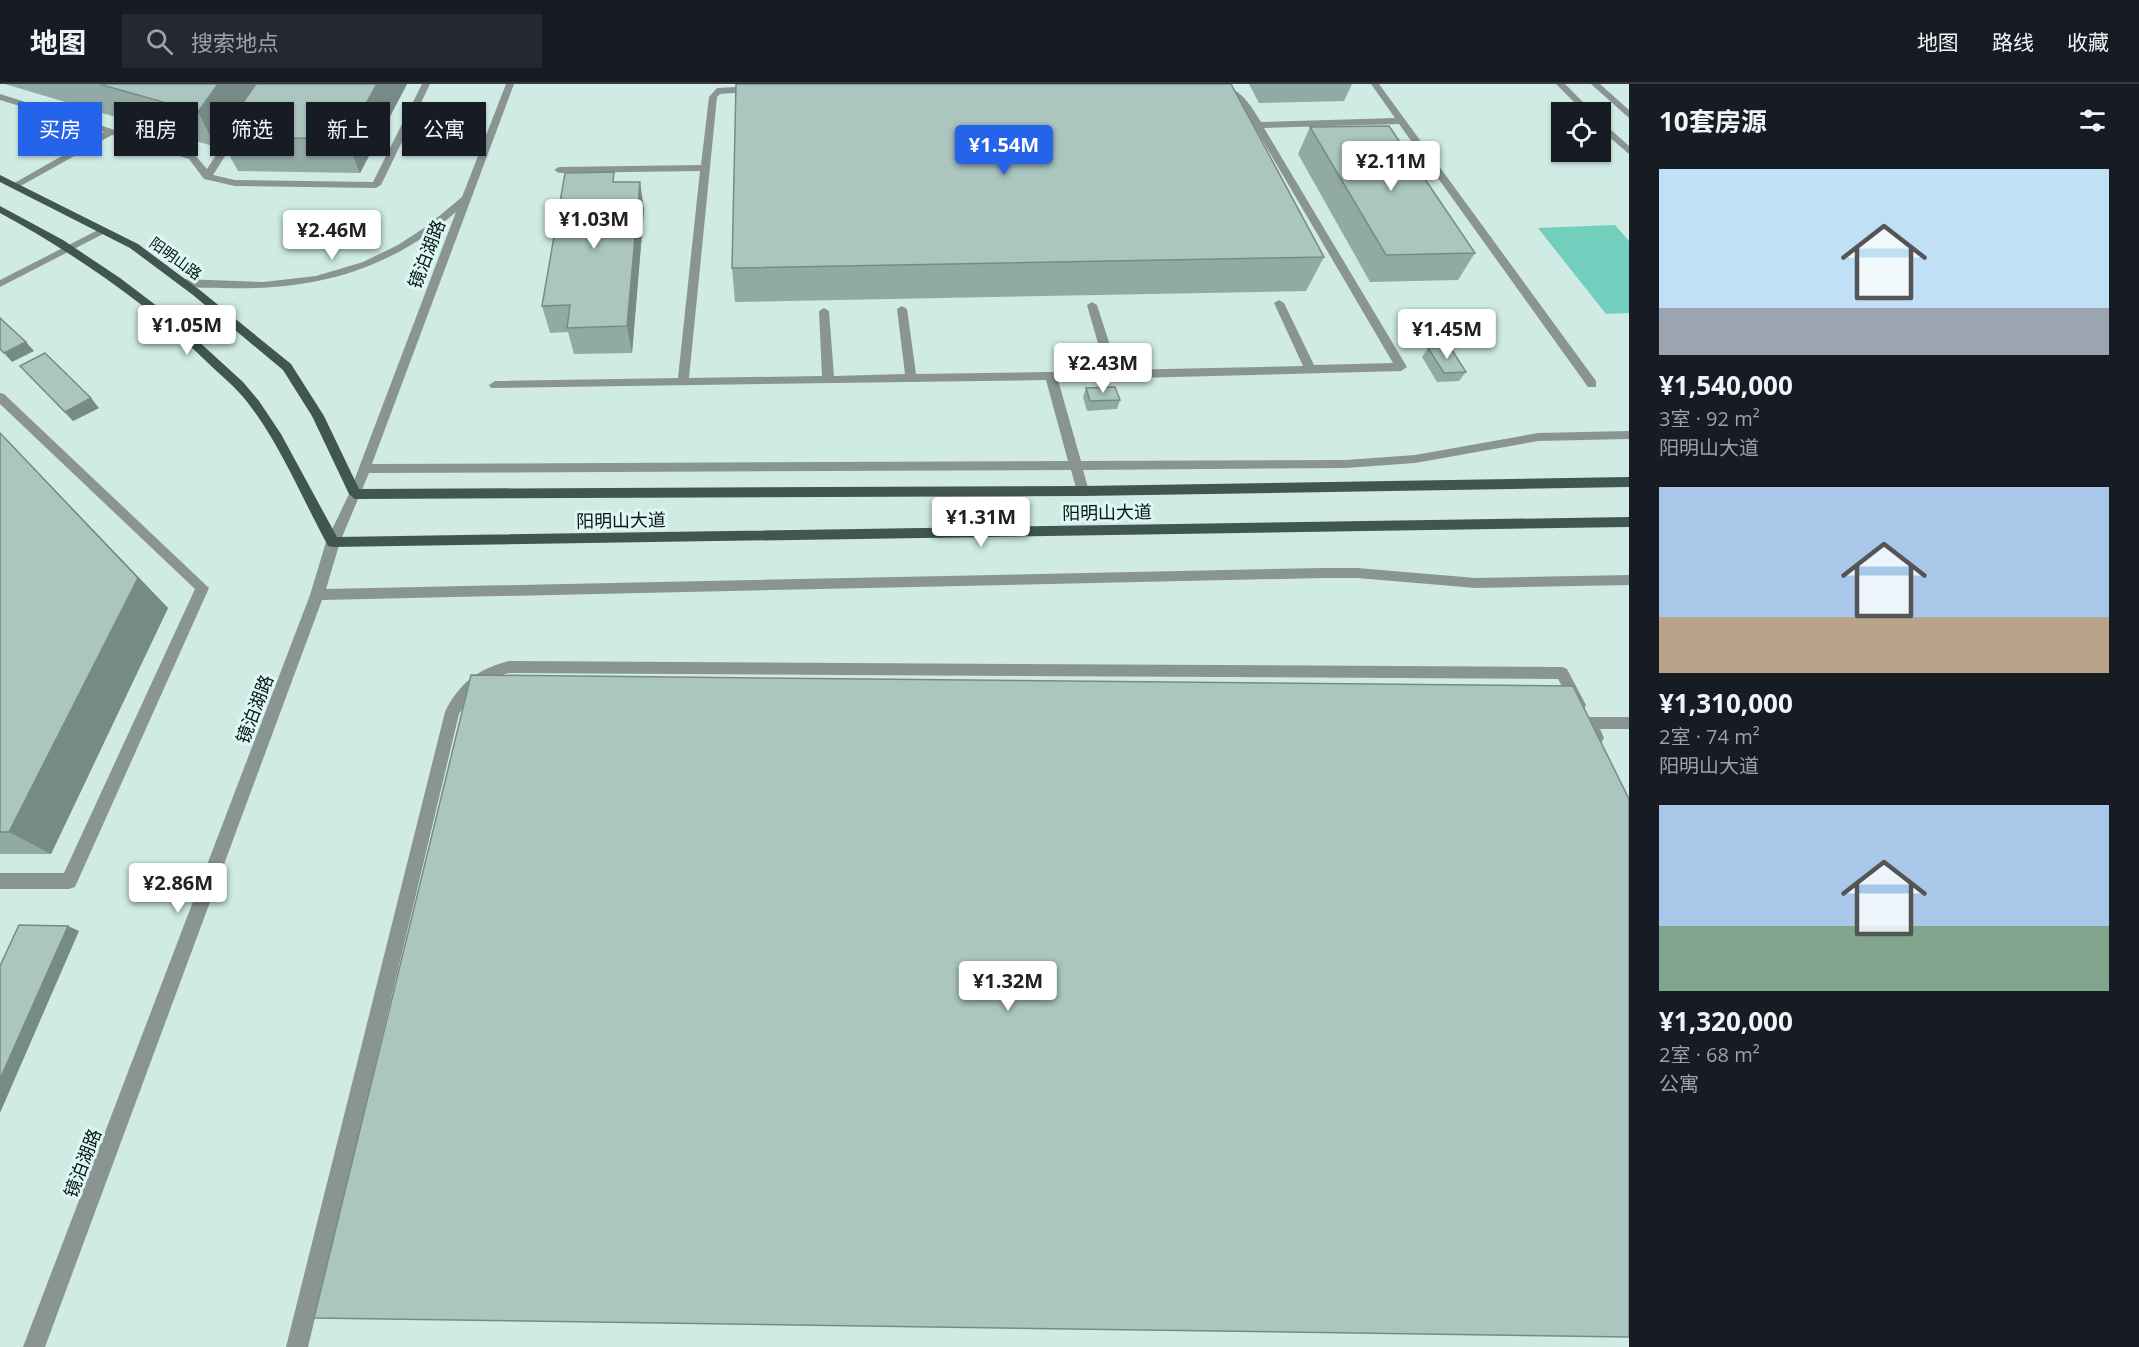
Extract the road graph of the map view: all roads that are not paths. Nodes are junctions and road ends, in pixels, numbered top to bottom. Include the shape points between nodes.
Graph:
1 (426, 84) edge
2 (510, 84) edge
3 (1209, 84) edge
4 (1375, 84) edge
5 (1560, 84) edge
6 (1595, 84) edge
7 (764, 89) edge
8 (0, 97) edge
9 (1579, 102) edge
10 (1629, 115) edge
11 (1401, 121) junction
12 (1258, 125) junction
13 (111, 132) junction
14 (1611, 134) edge
15 (1629, 151) edge
16 (220, 156) edge
17 (705, 168) junction
18 (559, 170) dead end
19 (207, 177) junction
20 (0, 178) edge
21 (14, 186) junction
22 (468, 197) junction
23 (0, 208) edge
24 (104, 231) junction
25 (72, 248) junction
26 (182, 282) junction
27 (0, 284) edge
28 (1279, 303) dead end
29 (1092, 305) dead end
30 (902, 309) dead end
31 (824, 311) dead end
32 (1310, 369) junction
33 (1113, 374) junction
34 (1052, 376) junction
35 (911, 378) junction
36 (828, 380) junction
37 (683, 382) junction
38 (1592, 384) dead end
39 (495, 386) dead end
40 (0, 397) edge
41 (1629, 435) edge
42 (1077, 466) junction
43 (365, 469) junction
44 (1629, 482) edge
45 (1083, 491) junction
46 (356, 494) junction
47 (1629, 522) edge
48 (333, 542) junction
49 (1629, 580) edge
50 (318, 595) junction
51 (1589, 723) junction
52 (1629, 723) edge
53 (1604, 754) edge
54 (0, 881) edge
55 (34, 1347) edge
56 (297, 1347) edge

1 - 19 street via 376,185 235,183
2 - 22 street, 镜泊湖路
3 - 12 street via 1239,95
4 - 11 street
5 - 9 street
6 - 10 street
7 - 17 street via 717,91 713,97
8 - 13 street
11 - 12 street
11 - 38 street
12 - 32 street via 1401,367
13 - 19 street via 192,157
13 - 21 street
14 - 15 street
16 - 19 street
17 - 18 street
17 - 37 street
20 - 21 main road, 阳明山路
21 - 24 main road, 阳明山路
22 - 26 street via 428,231 394,252 331,277 250,287
22 - 43 street, 镜泊湖路
23 - 25 main road
24 - 25 street
24 - 26 main road, 阳明山路 via 134,246
25 - 27 street
25 - 48 main road via 197,345 254,401 289,455
26 - 46 main road, 阳明山路 via 287,367 318,416
28 - 32 street
29 - 33 street
30 - 35 street
31 - 36 street
32 - 33 street
33 - 34 street
34 - 35 street
34 - 42 street
35 - 36 street
36 - 37 street
37 - 39 street
40 - 54 street via 202,588 69,881
41 - 42 street via 1538,437 1415,459 1346,464
42 - 43 street
42 - 45 street
43 - 46 street, 镜泊湖路
44 - 45 main road, 阳明山大道
45 - 46 main road, 阳明山大道
46 - 48 street, 镜泊湖路
47 - 48 main road, 阳明山大道
48 - 50 street, 镜泊湖路
49 - 50 street via 1476,583 1322,573
50 - 55 street, 镜泊湖路
51 - 52 street
51 - 53 street
51 - 56 street via 1562,673 509,667 483,673 452,712

